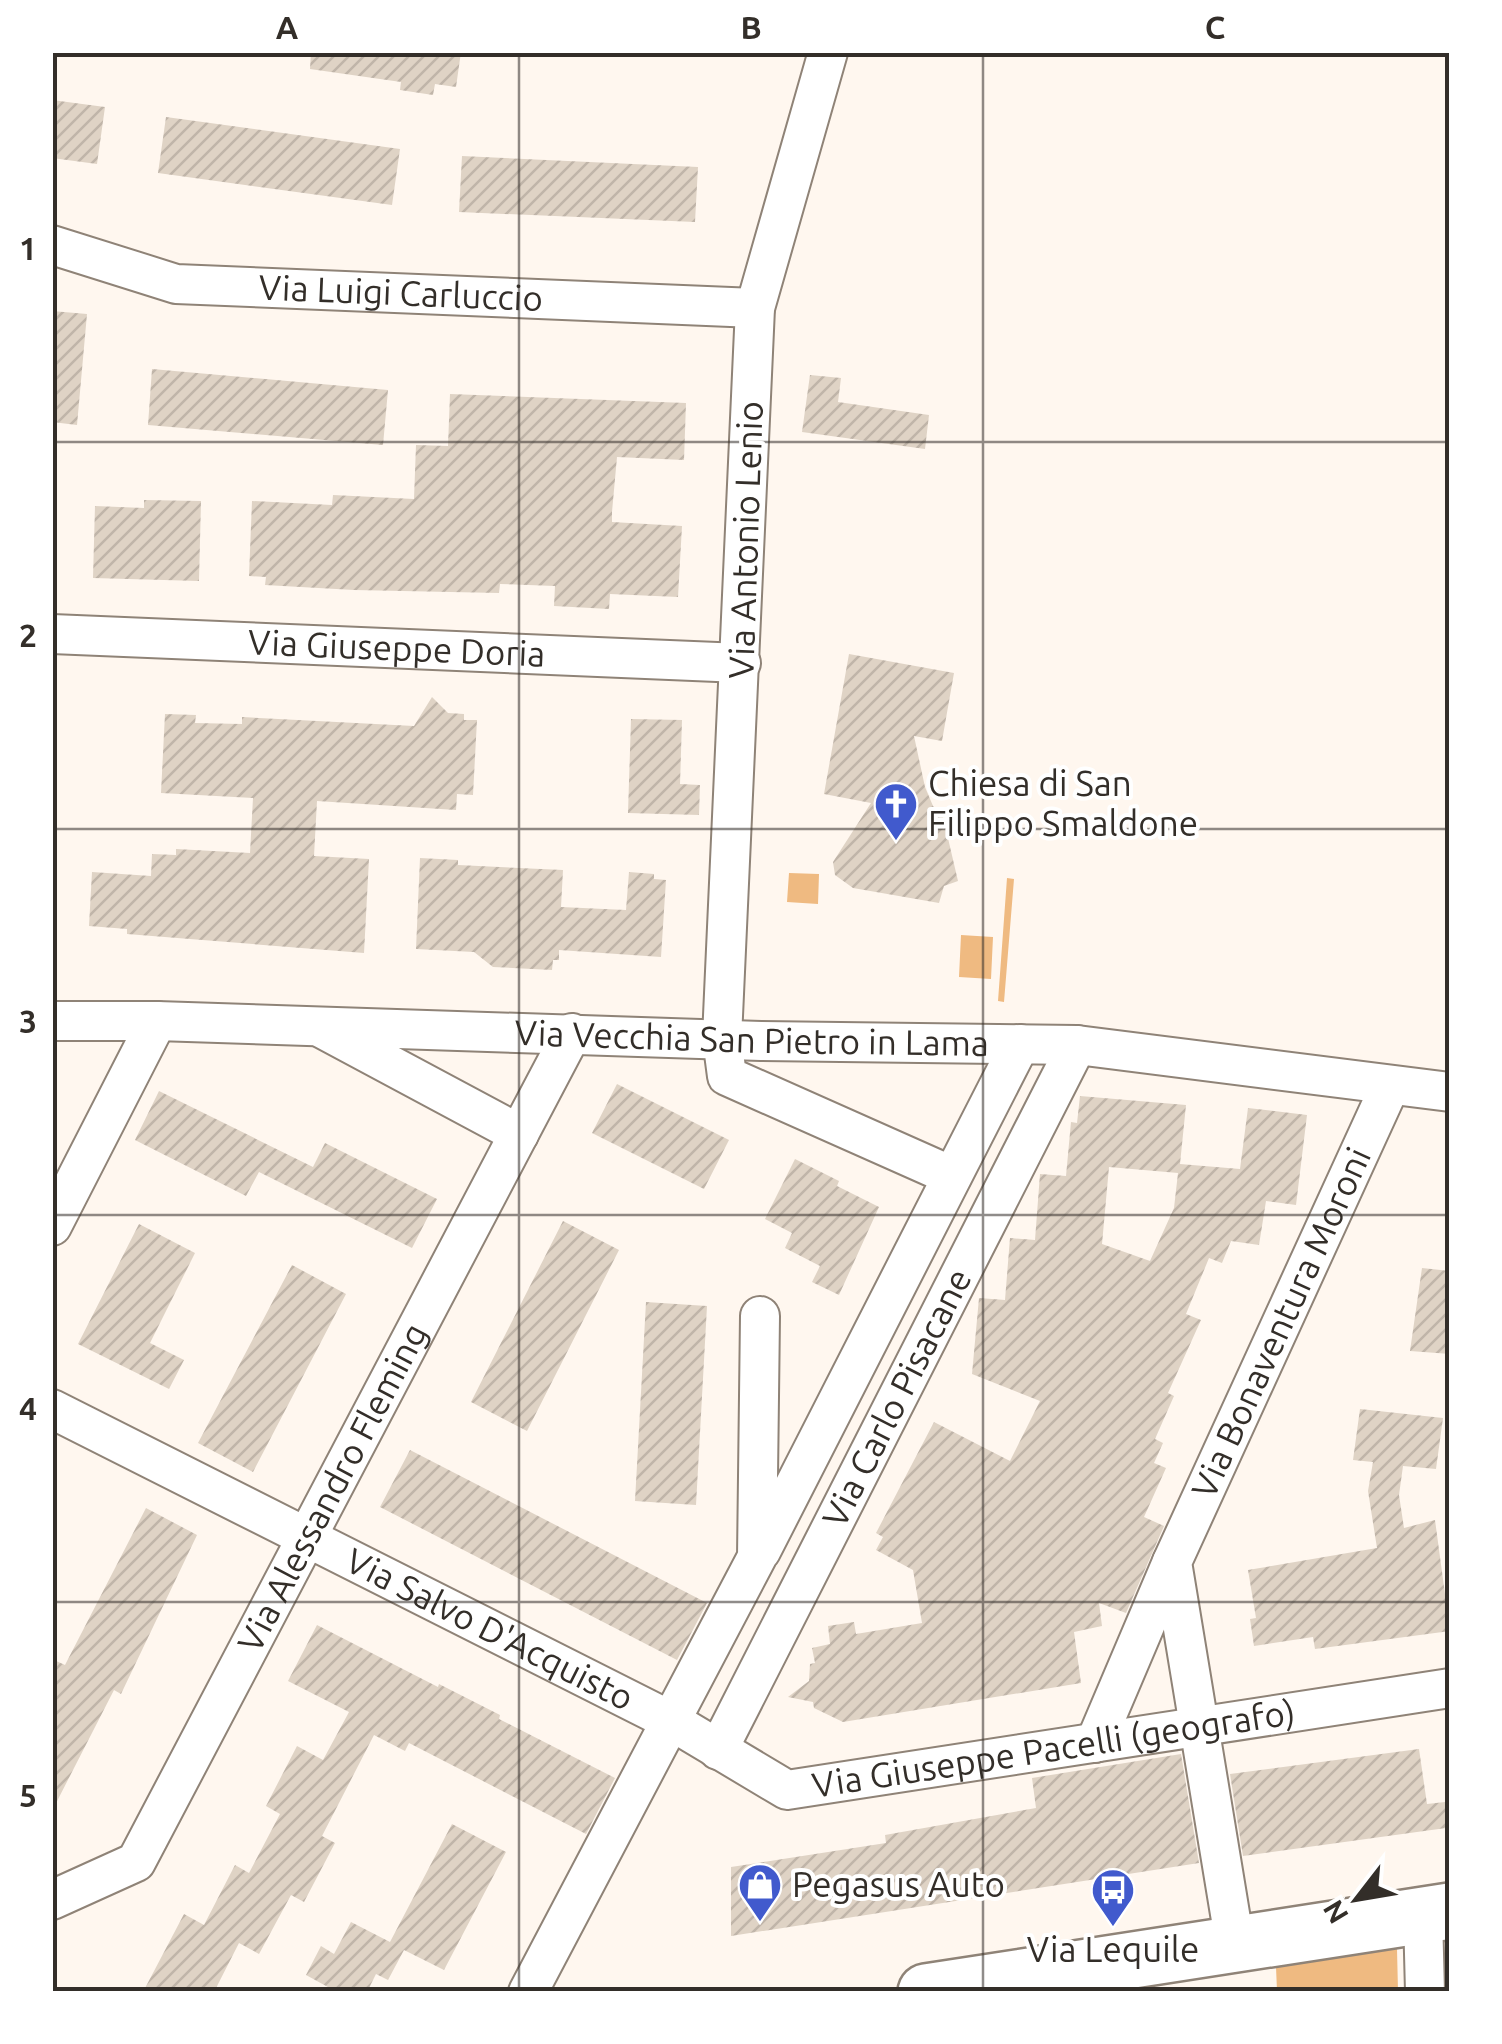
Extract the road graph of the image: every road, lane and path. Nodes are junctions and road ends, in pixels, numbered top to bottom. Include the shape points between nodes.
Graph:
1 (821, 53) edge
2 (52, 244) edge
3 (755, 308) junction
4 (52, 634) edge
5 (741, 662) junction
6 (52, 1021) edge
7 (157, 1021) junction
8 (316, 1026) junction
9 (572, 1034) junction
10 (722, 1038) junction
11 (1020, 1044) junction
12 (1077, 1045) junction
13 (1390, 1086) junction
14 (1450, 1092) edge
15 (519, 1134) junction
16 (66, 1167) edge
17 (952, 1176) junction
18 (52, 1226) edge
19 (760, 1316) dead end
20 (52, 1410) edge
21 (307, 1538) junction
22 (757, 1557) junction
23 (1172, 1562) junction
24 (1450, 1688) edge
25 (672, 1722) junction
26 (1200, 1727) junction
27 (1094, 1743) junction
28 (718, 1750) junction
29 (52, 1900) edge
30 (1436, 1913) edge
31 (1235, 1944) junction
32 (528, 1992) edge
33 (926, 1992) edge
34 (1424, 1992) edge

1 - 3 street, Via Antonio Lenio
2 - 3 street, Via Luigi Carluccio via 176,284
3 - 5 street, Via Antonio Lenio
4 - 5 street, Via Giuseppe Doria
5 - 10 street, Via Antonio Lenio
6 - 7 street, Via Vecchia San Pietro in Lama
7 - 8 street, Via Vecchia San Pietro in Lama
7 - 16 street
8 - 9 street, Via Vecchia San Pietro in Lama
8 - 15 street
9 - 10 street, Via Vecchia San Pietro in Lama
9 - 15 street, Via Alessandro Fleming
10 - 11 street, Via Vecchia San Pietro in Lama
10 - 17 street via 727,1076
11 - 12 street, Via Vecchia San Pietro in Lama
11 - 17 street, Via Carlo Pisacane
12 - 13 street, Via Vecchia San Pietro in Lama
12 - 28 street, Via Carlo Pisacane
13 - 14 street, Via Vecchia San Pietro in Lama
13 - 23 street, Via Bonaventura Moroni
15 - 21 street, Via Alessandro Fleming
16 - 18 street
17 - 22 street, Via Carlo Pisacane
19 - 22 street, Via Carlo Pisacane
20 - 21 street, Via Salvo D'Acquisto
21 - 25 street, Via Salvo D'Acquisto
21 - 29 street, Via Alessandro Fleming via 136,1862
22 - 25 street, Via Carlo Pisacane
23 - 26 street
23 - 27 street, Via Bonaventura Moroni
24 - 26 street, Via Giuseppe Pacelli (geografo)
25 - 28 street, Via Giuseppe Pacelli (geografo)
25 - 32 street, Via Carlo Pisacane
26 - 27 street, Via Giuseppe Pacelli (geografo)
26 - 31 street
27 - 28 street, Via Giuseppe Pacelli (geografo) via 787,1790
30 - 31 main road
30 - 34 street
31 - 33 main road

